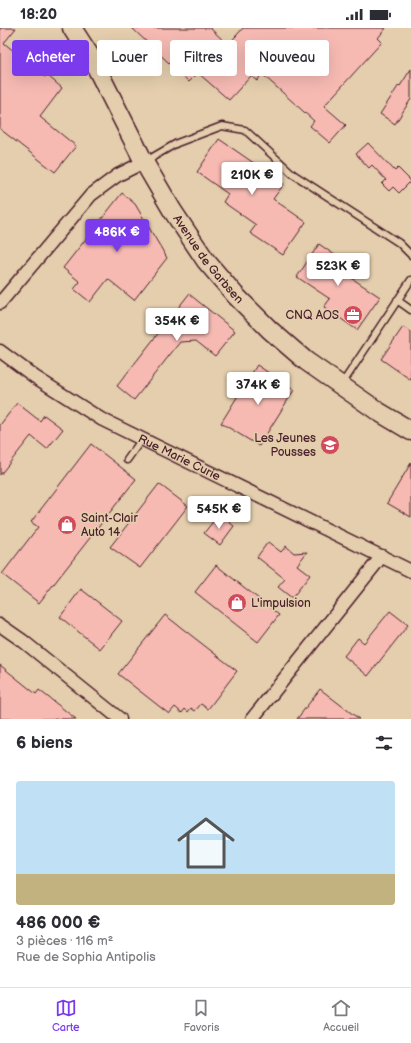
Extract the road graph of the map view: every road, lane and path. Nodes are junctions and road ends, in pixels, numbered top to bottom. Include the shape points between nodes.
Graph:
1 (72, 28) edge
2 (144, 162) junction
3 (411, 255) edge
4 (411, 280) edge
5 (397, 300) junction
6 (0, 303) edge
7 (411, 310) edge
8 (0, 350) edge
9 (341, 385) junction
10 (411, 431) edge
11 (142, 439) junction
12 (127, 460) dead end
13 (382, 556) junction
14 (411, 571) edge
15 (0, 625) edge
16 (120, 719) edge
17 (252, 719) edge

1 - 2 main road, Avenue de Garbsen via 95,66
2 - 3 lane via 178,143 222,126 245,130 293,174 399,243
2 - 6 street via 118,175 91,195
2 - 9 main road, Avenue de Garbsen via 206,261 236,296 306,361
4 - 5 lane
5 - 7 lane
5 - 9 lane
8 - 11 street, Rue Marie Curie via 35,377 101,419
9 - 10 main road, Avenue de Garbsen
11 - 12 lane
11 - 13 street, Rue Marie Curie
13 - 14 street, Rue Marie Curie
13 - 17 street
15 - 16 street

